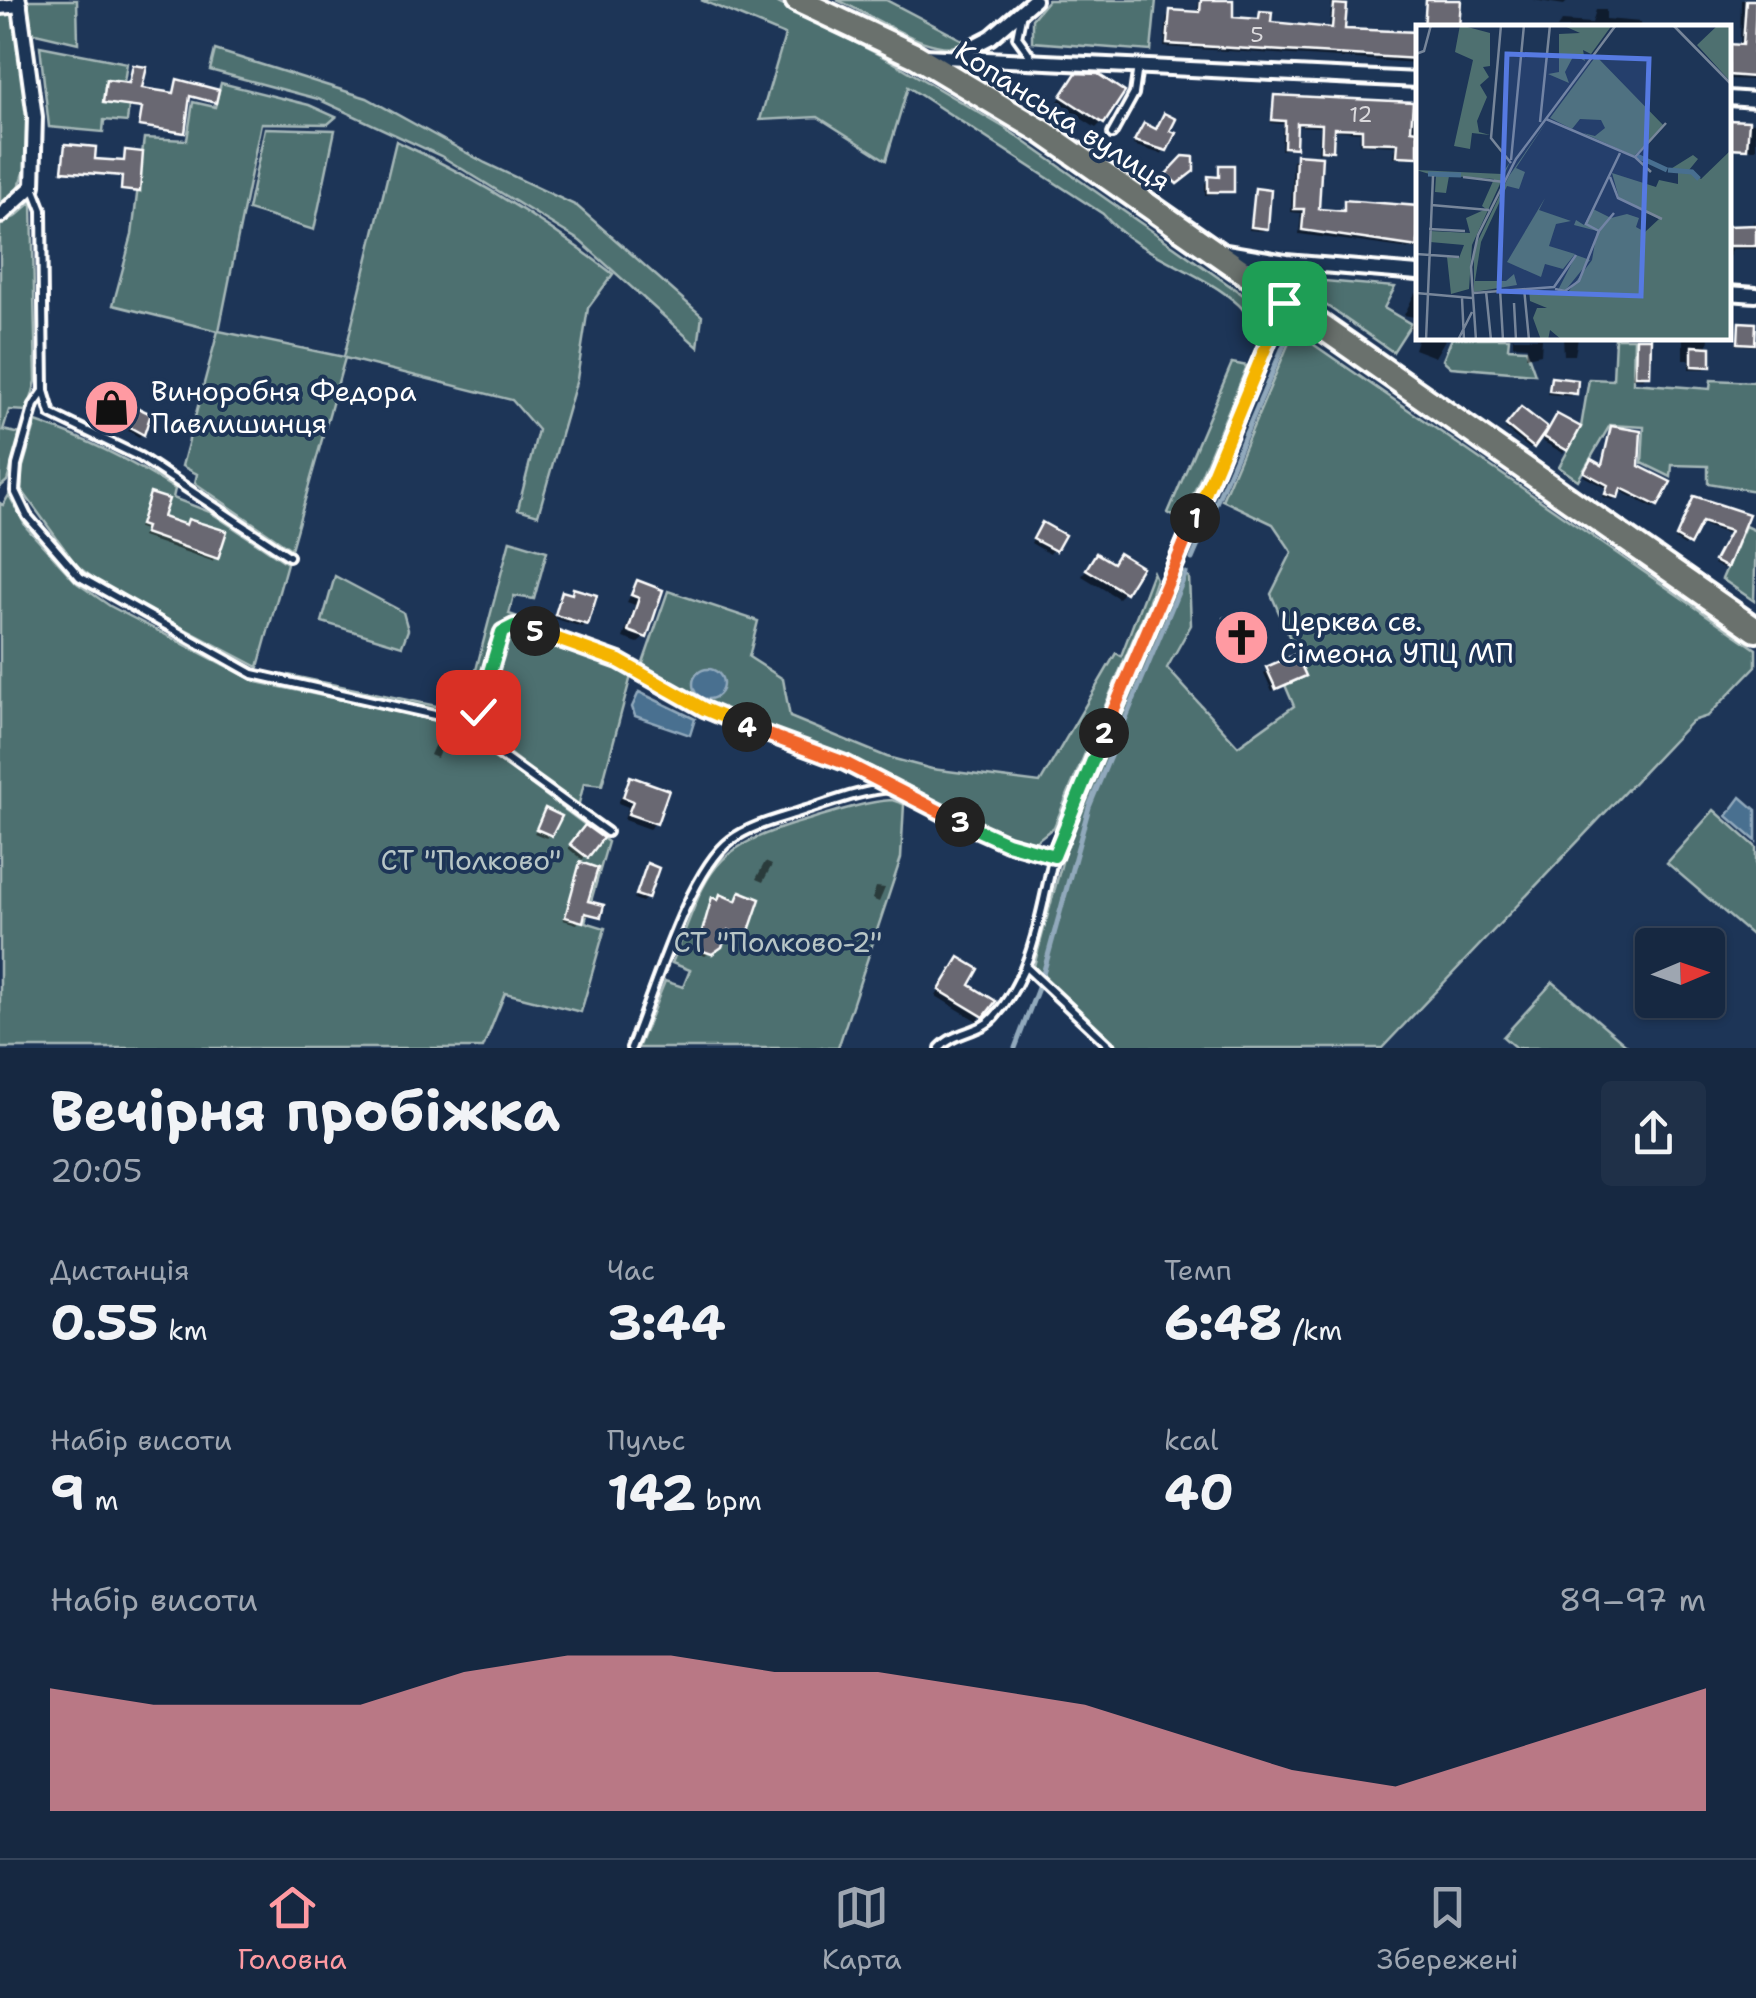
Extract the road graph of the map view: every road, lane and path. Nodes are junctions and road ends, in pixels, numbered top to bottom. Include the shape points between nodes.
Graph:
1 (1034, 0) edge
2 (805, 2) edge
3 (19, 3) edge
4 (0, 7) edge
5 (1023, 11) junction
6 (916, 56) junction
7 (948, 57) junction
8 (1034, 59) junction
9 (1138, 64) junction
10 (1416, 80) edge
11 (1731, 98) edge
12 (1756, 100) edge
13 (1112, 134) dead end
14 (32, 186) junction
15 (0, 216) edge
16 (1204, 248) junction
17 (1416, 274) edge
18 (1731, 294) edge
19 (1756, 295) edge
20 (1284, 303) junction
21 (44, 390) junction
22 (288, 556) dead end
23 (1756, 630) edge
24 (470, 723) junction
25 (894, 788) junction
26 (607, 832) dead end
27 (1054, 856) junction
28 (1026, 968) junction
29 (631, 1048) edge
30 (940, 1048) edge
31 (1112, 1048) edge

1 - 5 street
2 - 6 highway, Копанська вулиця
3 - 4 street
3 - 14 street via 35,117
5 - 7 street via 977,46
5 - 8 lane via 1017,37
6 - 7 street
6 - 16 highway, Копанська вулиця via 1043,132
7 - 8 street
8 - 9 street
9 - 10 street
9 - 13 lane via 1134,94
11 - 12 street
14 - 15 street
14 - 21 lane via 42,210
16 - 17 street
16 - 20 highway, Копанська вулиця
18 - 19 street
20 - 23 highway, Копанська вулиця
20 - 27 street
21 - 22 lane via 60,422 140,457
21 - 24 lane via 16,465 15,491 27,516 88,584 253,674
24 - 25 lane via 500,637 507,628 522,628 619,661 704,709
24 - 26 lane via 485,744
25 - 27 lane via 978,831
25 - 29 lane via 761,825 717,852 688,904
27 - 28 lane
28 - 30 lane via 993,1018
28 - 31 lane

